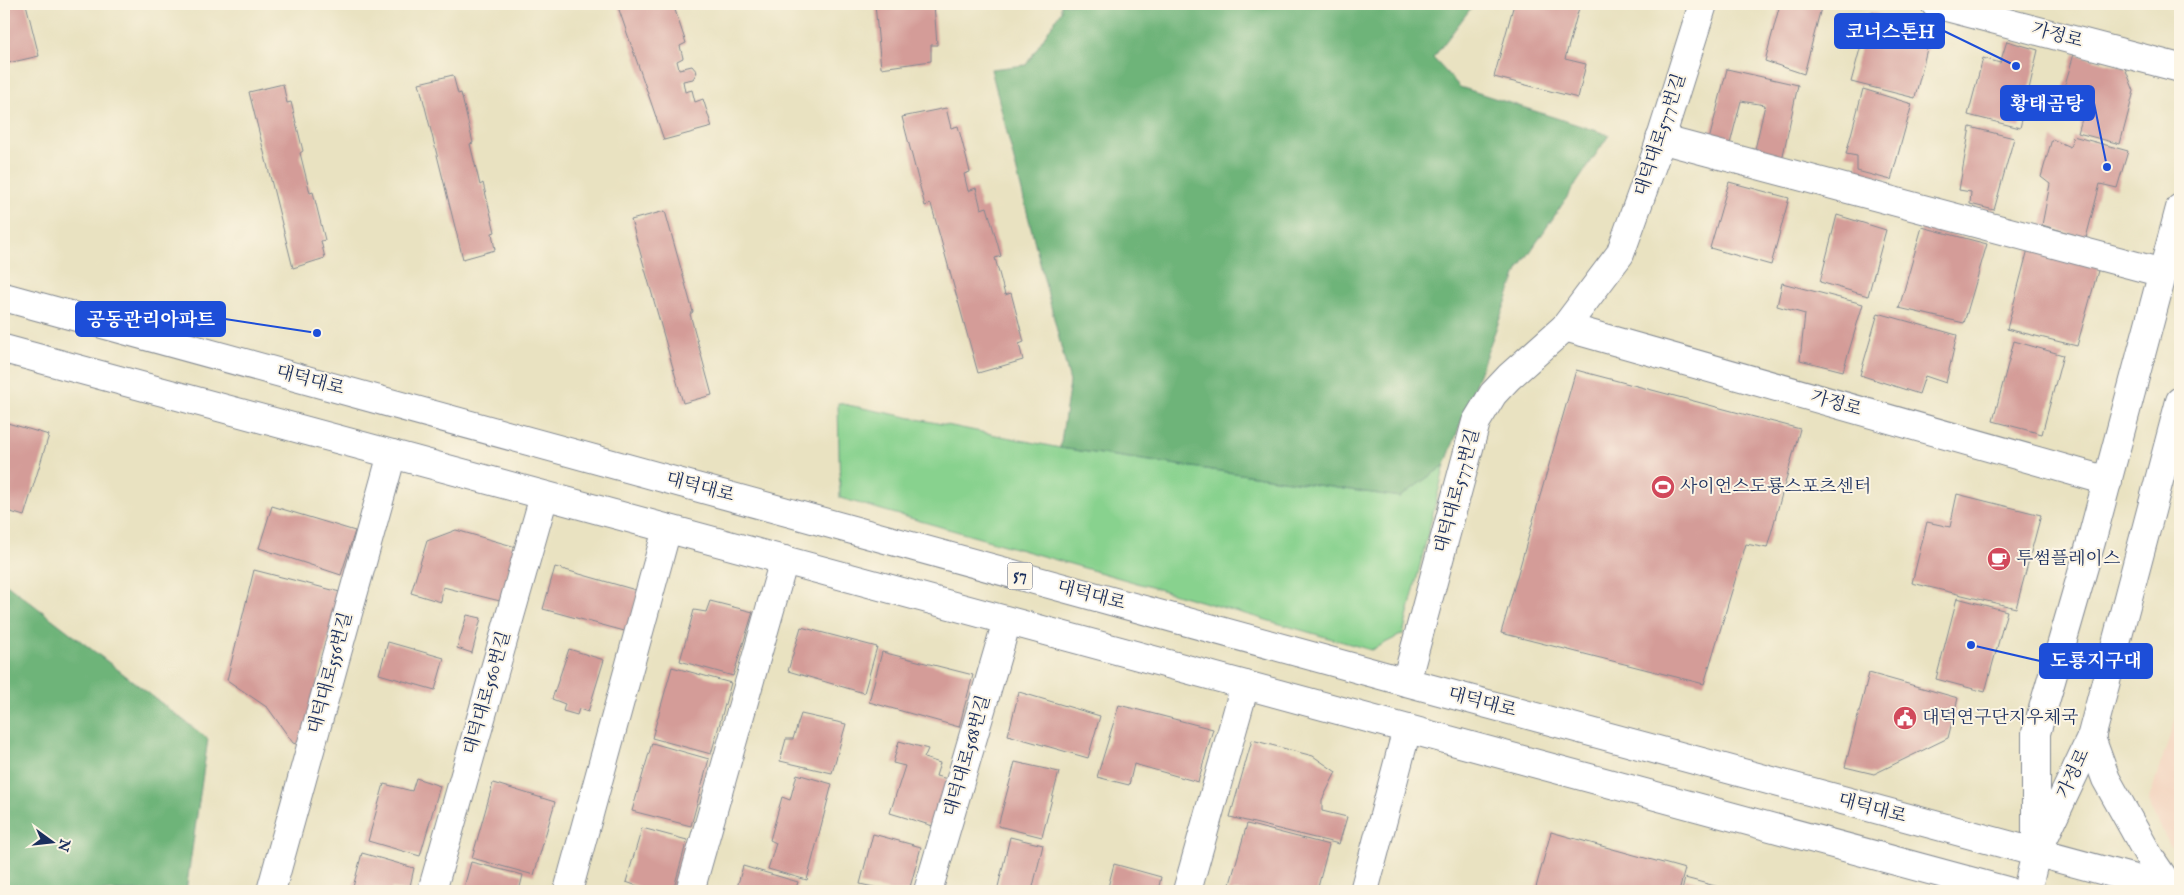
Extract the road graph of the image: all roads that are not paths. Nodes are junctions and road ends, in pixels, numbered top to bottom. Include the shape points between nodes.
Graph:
1 (1703, 4) edge
2 (1935, 4) edge
3 (2180, 68) edge
4 (1660, 139) junction
5 (2180, 208) edge
6 (2163, 273) junction
7 (4, 297) edge
8 (1565, 327) junction
9 (4, 350) edge
10 (2180, 401) edge
11 (392, 454) junction
12 (2108, 481) junction
13 (544, 496) junction
14 (667, 529) junction
15 (784, 560) junction
16 (1008, 621) junction
17 (1406, 682) junction
18 (1245, 685) junction
19 (1407, 729) junction
20 (2091, 738) junction
21 (2036, 854) junction
22 (2175, 890) edge
23 (271, 891) edge
24 (432, 891) edge
25 (568, 891) edge
26 (690, 891) edge
27 (928, 891) edge
28 (1187, 891) edge
29 (1364, 891) edge
30 (2007, 891) edge
31 (2027, 891) edge

1 - 4 main road, 대덕대로577번길
2 - 3 main road, 가정로
4 - 6 main road
4 - 8 main road, 대덕대로577번길 via 1620,254
5 - 6 main road, 가정로
6 - 12 main road, 가정로
7 - 17 main road, 대덕대로 / 57
8 - 12 main road, 가정로
8 - 17 main road, 대덕대로577번길 via 1509,376 1493,394 1476,422
9 - 11 main road
10 - 20 main road, 가정로
11 - 13 main road
11 - 23 main road, 대덕대로556번길
12 - 21 main road, 가정로 via 2036,733
13 - 14 main road
13 - 24 main road, 대덕대로560번길
14 - 15 main road
14 - 25 main road
15 - 16 main road
15 - 26 main road
16 - 18 main road
16 - 27 main road, 대덕대로568번길
17 - 21 main road, 대덕대로 / 57
18 - 19 main road
18 - 28 main road
19 - 29 main road
19 - 30 main road
20 - 21 main road, 가정로
20 - 22 main road via 2106,779 2150,858
21 - 22 main road, 대덕대로 / 57
21 - 31 main road, 가정로

